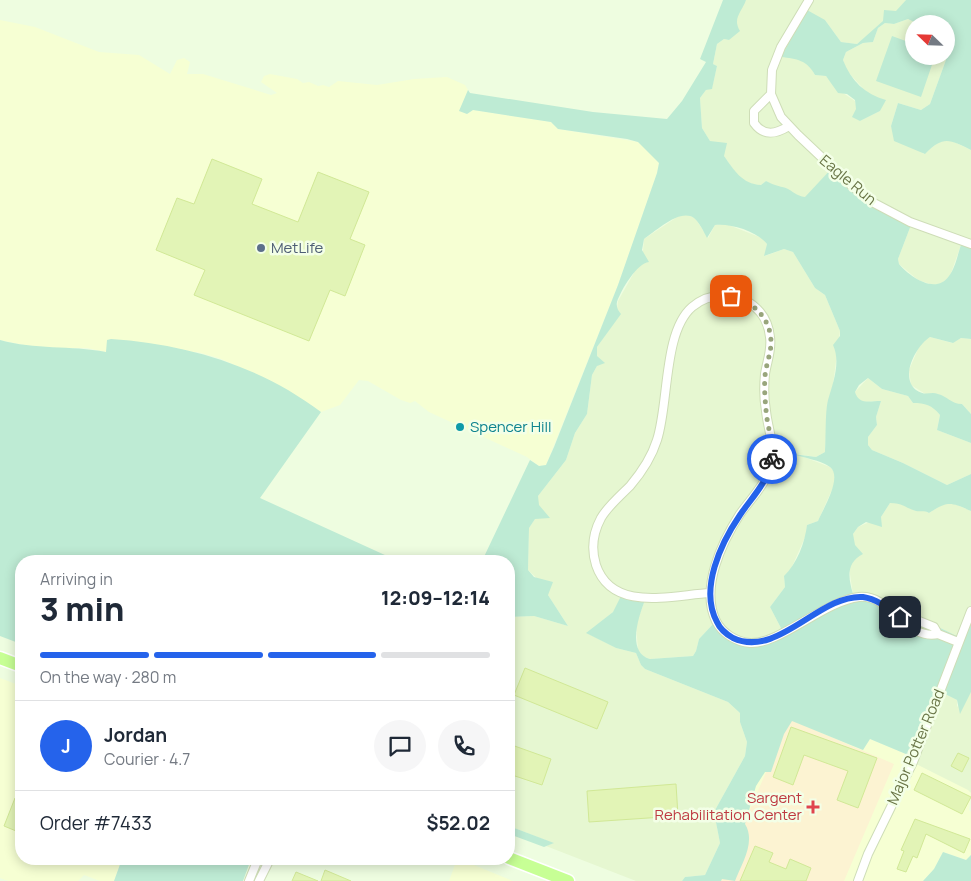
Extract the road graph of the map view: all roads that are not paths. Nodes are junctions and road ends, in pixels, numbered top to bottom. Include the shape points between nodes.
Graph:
1 (809, 0) edge
2 (771, 94) junction
3 (789, 126) junction
4 (971, 244) edge
5 (710, 592) junction
6 (971, 611) edge
7 (958, 642) junction
8 (0, 658) edge
9 (15, 664) edge
10 (515, 860) edge
11 (256, 865) edge
12 (267, 865) edge
13 (249, 881) edge
14 (259, 881) edge
15 (568, 881) edge
16 (858, 881) edge

1 - 2 street via 776,58 771,75
2 - 3 street, Eagle Run
2 - 3 street via 754,111 754,123 768,133
3 - 4 street, Eagle Run via 874,203 910,222
5 - 5 street via 726,541 768,473 773,450 766,412 765,374 771,347 769,330 763,316 752,305 724,295 695,304 680,322 674,338 660,431 654,447 637,477 603,515 593,544 601,576 622,594 639,598
5 - 7 street via 712,611 719,627 728,635 750,643 769,639 829,607 859,597 876,602 900,617 910,617 934,626 938,634
6 - 7 street, Major Potter Road
7 - 16 street, Major Potter Road via 913,762
8 - 9 main road
10 - 15 main road
11 - 13 street
12 - 14 street

